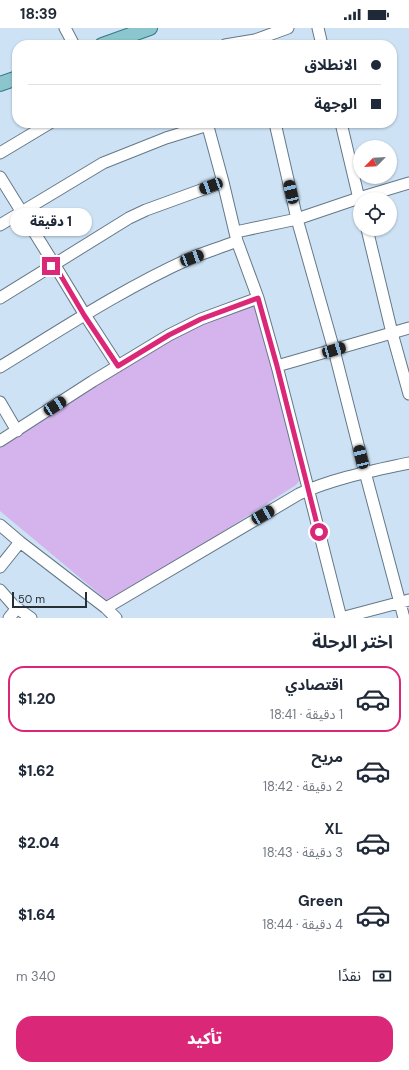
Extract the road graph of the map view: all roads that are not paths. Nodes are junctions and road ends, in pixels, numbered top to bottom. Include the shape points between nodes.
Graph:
1 (65, 28) edge
2 (150, 28) edge
3 (288, 28) edge
4 (318, 28) edge
5 (71, 40) edge
6 (116, 40) edge
7 (261, 40) edge
8 (321, 40) edge
9 (12, 80) edge
10 (0, 84) edge
11 (41, 128) edge
12 (196, 128) edge
13 (209, 128) edge
14 (276, 128) edge
15 (342, 128) edge
16 (0, 152) edge
17 (0, 178) edge
18 (224, 182) junction
19 (409, 183) edge
20 (357, 192) edge
21 (383, 192) edge
22 (353, 202) edge
23 (22, 212) junction
24 (298, 219) junction
25 (0, 225) edge
26 (368, 236) edge
27 (236, 237) junction
28 (54, 264) junction
29 (0, 298) edge
30 (258, 298) junction
31 (84, 315) junction
32 (409, 328) edge
33 (392, 333) junction
34 (334, 350) junction
35 (118, 366) junction
36 (277, 366) junction
37 (0, 367) edge
38 (409, 394) edge
39 (0, 402) edge
40 (17, 431) junction
41 (0, 441) edge
42 (409, 463) edge
43 (365, 472) junction
44 (308, 490) junction
45 (0, 524) edge
46 (20, 542) junction
47 (0, 568) edge
48 (0, 590) edge
49 (405, 601) edge
50 (17, 608) junction
51 (106, 608) junction
52 (9, 618) edge
53 (31, 618) edge
54 (116, 618) edge
55 (341, 618) edge
56 (404, 618) edge

1 - 5 street
2 - 6 main road
3 - 7 street
4 - 8 street
9 - 10 main road
11 - 16 street
12 - 23 street via 103,163
13 - 18 street
14 - 24 street
15 - 20 street
17 - 23 street
18 - 27 street
18 - 28 street via 129,218
19 - 21 street
22 - 24 street
23 - 25 street
23 - 28 street
24 - 27 street
24 - 34 street
26 - 33 street
27 - 30 street
27 - 31 street
28 - 29 street
28 - 31 street
30 - 35 street via 201,319
30 - 36 street
31 - 35 street
31 - 37 street
32 - 33 street
33 - 34 street
33 - 38 street
34 - 36 street
34 - 43 street
35 - 40 street
36 - 44 street
39 - 40 street
40 - 41 street
42 - 43 street
43 - 44 street
43 - 49 street
44 - 51 street
44 - 55 street
45 - 46 street
46 - 47 street
46 - 51 street
48 - 50 street
49 - 55 street
49 - 56 street
50 - 52 street
50 - 53 street
51 - 54 street

